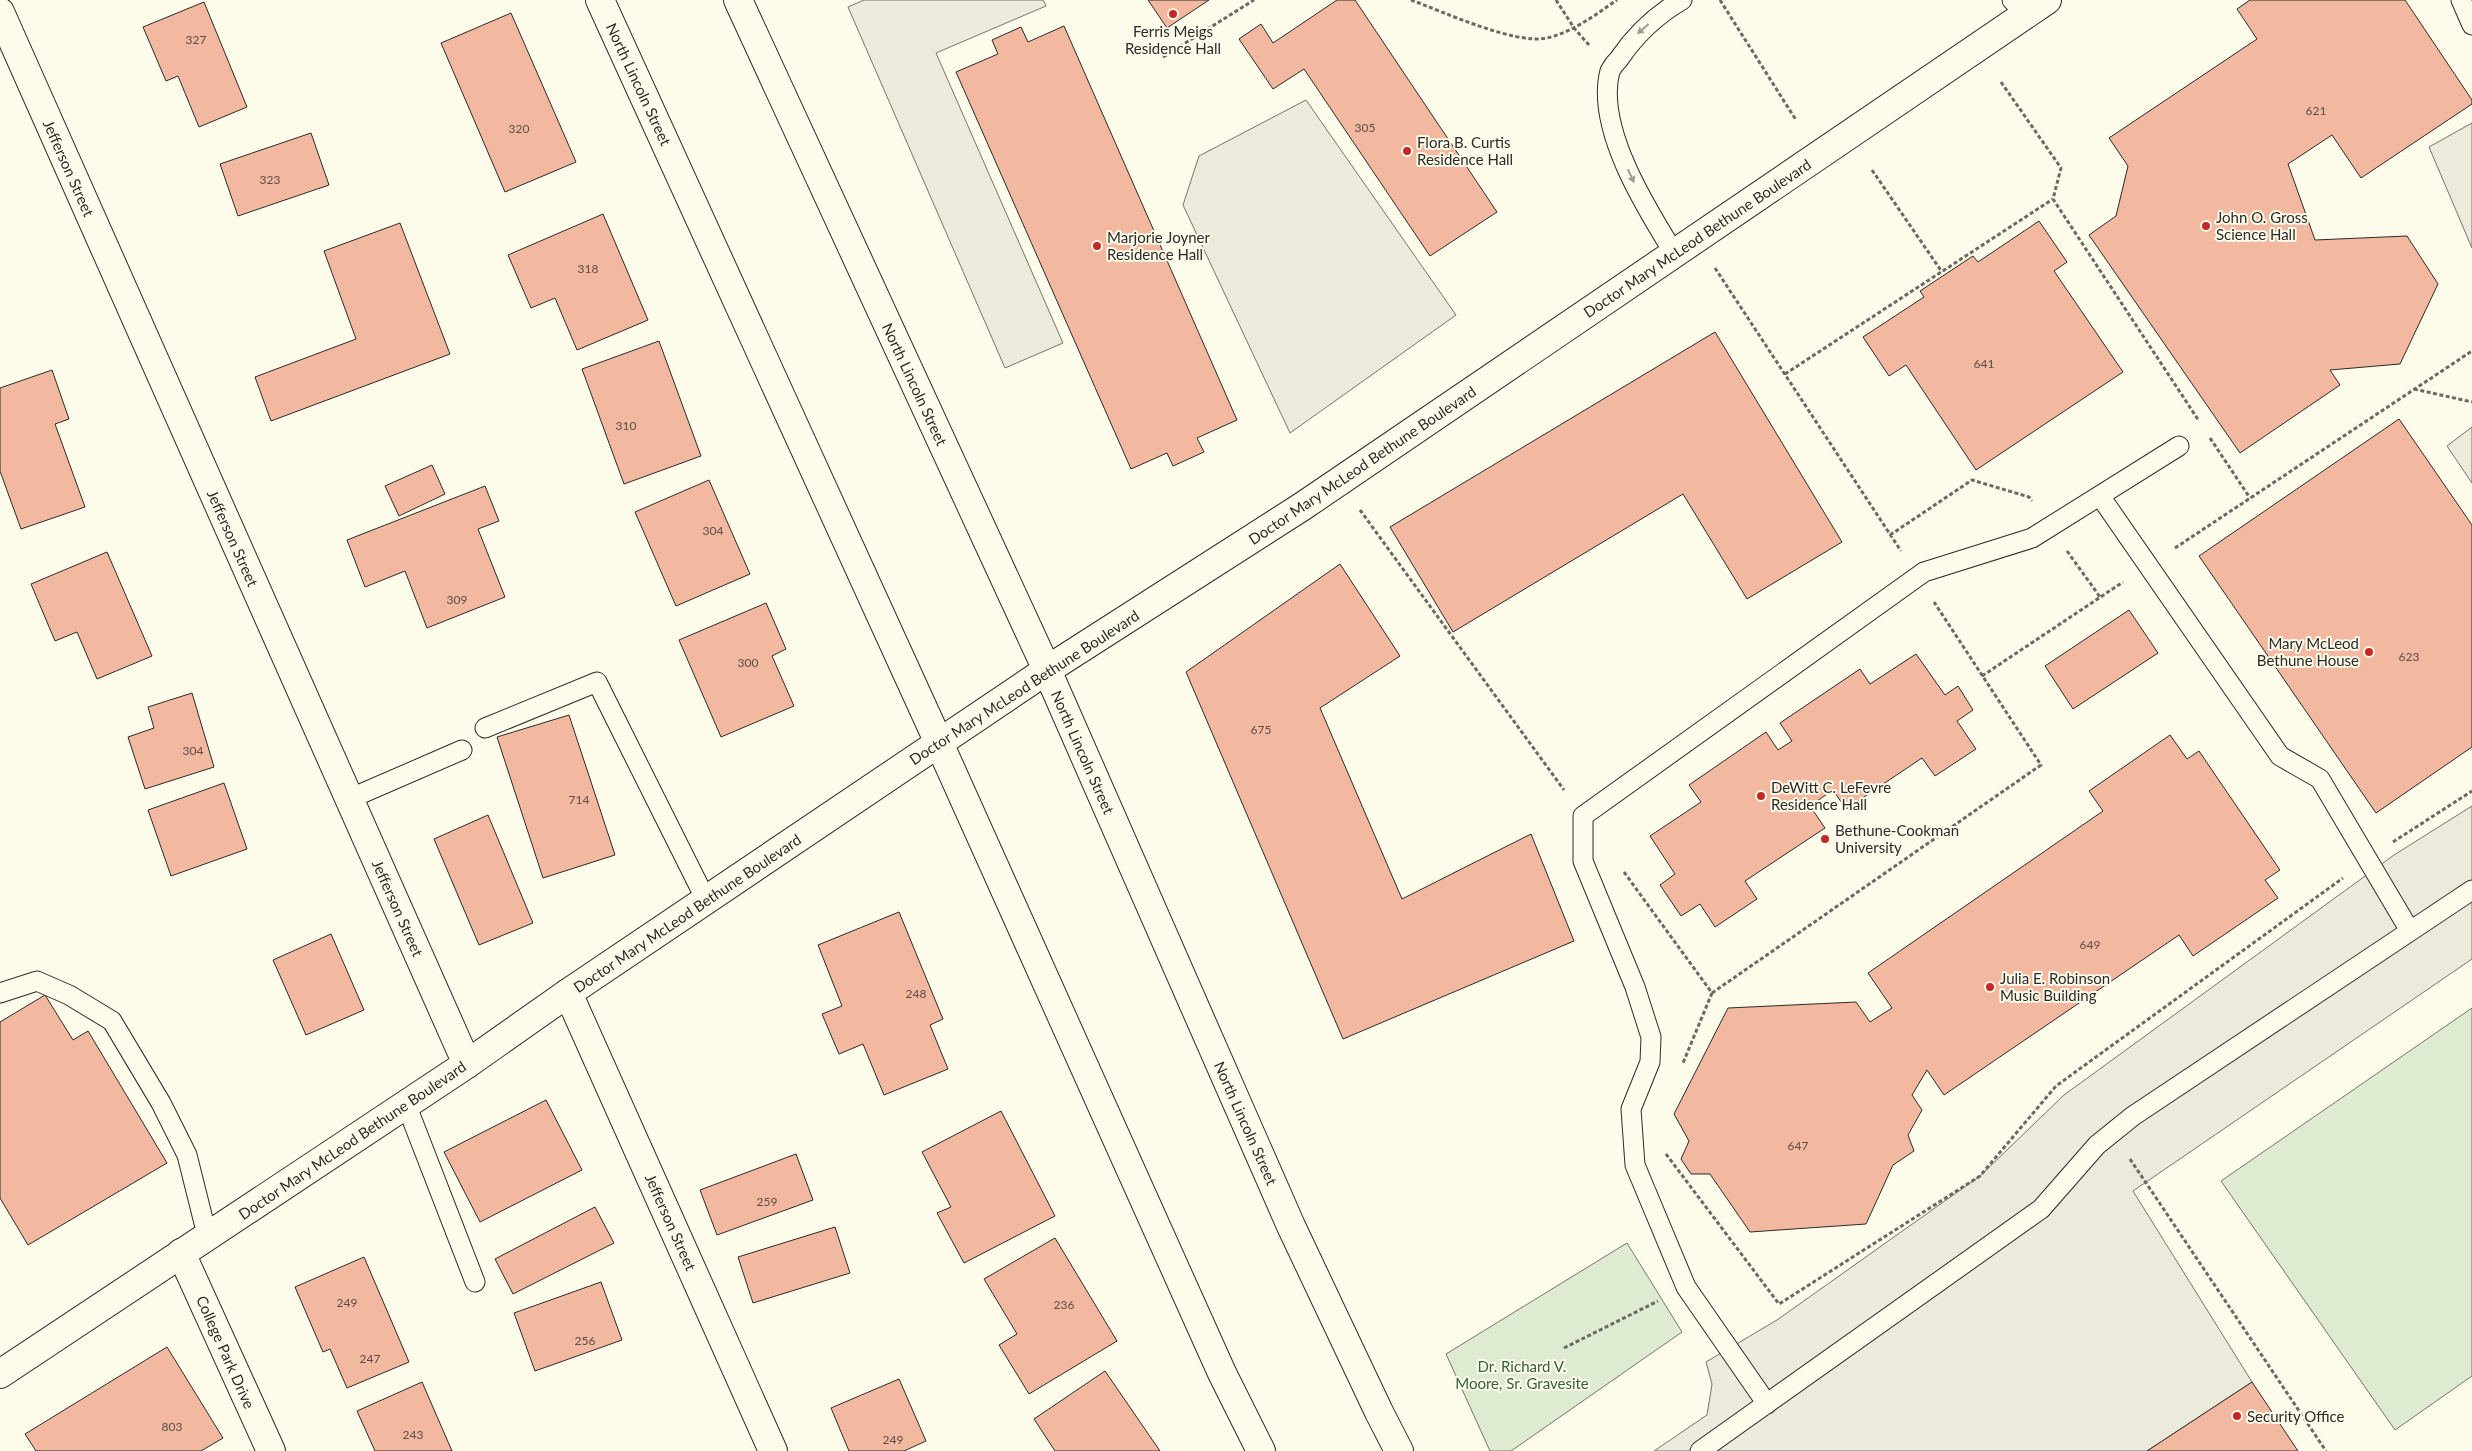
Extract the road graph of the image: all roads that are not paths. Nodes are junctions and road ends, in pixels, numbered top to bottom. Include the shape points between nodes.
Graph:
1 (600, 0) edge
2 (738, 0) edge
3 (1682, 0) edge
4 (2461, 0) edge
5 (2028, 5) edge
6 (0, 12) edge
7 (2472, 25) edge
8 (1685, 246) junction
9 (2179, 446) dead end
10 (2100, 496) junction
11 (1047, 670) junction
12 (485, 728) dead end
13 (939, 743) junction
14 (462, 750) dead end
15 (349, 799) junction
16 (2472, 890) edge
17 (706, 900) junction
18 (2410, 932) junction
19 (568, 992) junction
20 (0, 993) edge
21 (467, 1064) junction
22 (406, 1104) junction
23 (207, 1236) junction
24 (181, 1253) junction
25 (475, 1282) dead end
26 (1, 1371) edge
27 (1767, 1404) junction
28 (271, 1451) edge
29 (773, 1451) edge
30 (1261, 1451) edge
31 (1399, 1451) edge
32 (1700, 1451) edge

1 - 13 street, North Lincoln Street
2 - 11 street, North Lincoln Street
3 -> 8 lane via 1633,37 1610,70 1608,105 1621,155 1642,201
4 - 7 lane
5 - 8 street, Doctor Mary McLeod Bethune Boulevard
6 - 15 street, Jefferson Street
8 - 11 street, Doctor Mary McLeod Bethune Boulevard via 1303,506
9 - 10 lane
10 - 18 lane via 2280,756 2320,779
10 - 27 lane via 2032,538 1917,576 1583,816 1583,861 1635,987 1651,1037 1650,1062 1631,1109 1634,1166 1686,1287
11 - 13 street, Doctor Mary McLeod Bethune Boulevard
11 - 31 street, North Lincoln Street via 1291,1226
12 - 17 lane via 597,682
13 - 17 street, Doctor Mary McLeod Bethune Boulevard
13 - 30 street, North Lincoln Street via 1222,1373
14 - 15 lane
15 - 21 street, Jefferson Street
16 - 18 lane
17 - 19 street, Doctor Mary McLeod Bethune Boulevard
18 - 27 lane via 2133,1116 2098,1145 2042,1209
19 - 21 street, Doctor Mary McLeod Bethune Boulevard
19 - 29 street, Jefferson Street
20 - 23 lane via 37,981 69,995 112,1021 161,1103 187,1155
21 - 22 street, Doctor Mary McLeod Bethune Boulevard
22 - 23 street, Doctor Mary McLeod Bethune Boulevard
22 - 25 lane
23 - 24 street, Doctor Mary McLeod Bethune Boulevard
24 - 26 street, Doctor Mary McLeod Bethune Boulevard
24 - 28 street, College Park Drive
27 - 32 lane

